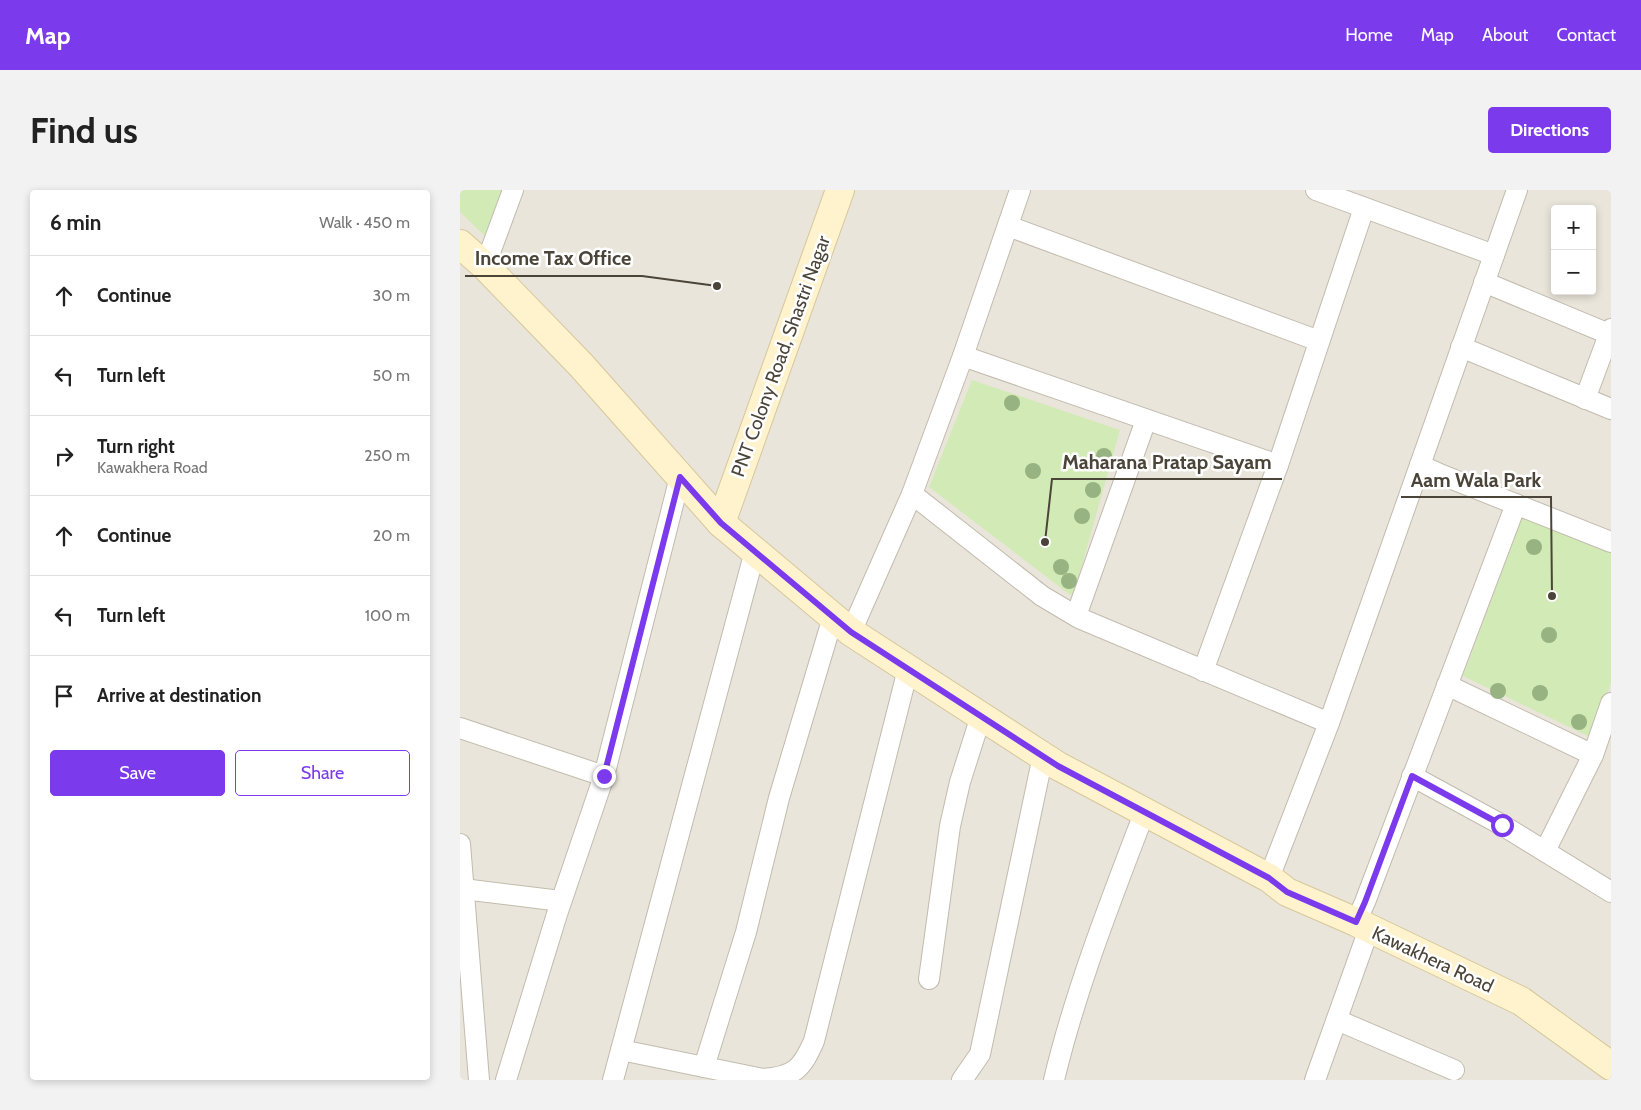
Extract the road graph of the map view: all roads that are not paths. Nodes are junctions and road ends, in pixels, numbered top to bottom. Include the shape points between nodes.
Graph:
1 (513, 190) edge
2 (840, 190) edge
3 (1020, 190) edge
4 (1316, 190) edge
5 (1517, 190) edge
6 (1364, 208) junction
7 (1008, 226) junction
8 (460, 244) edge
9 (1494, 255) junction
10 (485, 266) junction
11 (1484, 282) junction
12 (1610, 331) edge
13 (1319, 341) junction
14 (1461, 347) junction
15 (963, 356) junction
16 (1585, 399) junction
17 (1611, 409) edge
18 (1146, 420) junction
19 (1278, 465) junction
20 (1420, 465) junction
21 (680, 477) junction
22 (912, 494) junction
23 (1516, 504) junction
24 (721, 523) junction
25 (1611, 542) edge
26 (755, 551) junction
27 (1076, 616) junction
28 (842, 625) junction
29 (908, 669) junction
30 (1203, 671) junction
31 (1447, 685) junction
32 (1611, 703) edge
33 (981, 716) junction
34 (1329, 723) junction
35 (460, 728) edge
36 (1593, 755) junction
37 (1043, 756) junction
38 (604, 776) junction
39 (1412, 776) junction
40 (1144, 811) junction
41 (460, 844) edge
42 (1545, 850) junction
43 (1269, 878) junction
44 (463, 889) junction
45 (1611, 892) edge
46 (561, 901) junction
47 (1362, 926) junction
48 (929, 979) dead end
49 (1337, 1020) junction
50 (621, 1050) junction
51 (1611, 1066) edge
52 (704, 1067) junction
53 (1454, 1070) dead end
54 (478, 1080) edge
55 (506, 1080) edge
56 (613, 1080) edge
57 (962, 1080) edge
58 (1054, 1080) edge
59 (1315, 1080) edge

1 - 10 street
2 - 24 street, PNT Colony Road, Shastri Nagar
3 - 7 street
4 - 6 street
5 - 9 street
6 - 9 street
6 - 13 street
7 - 13 street
7 - 15 street
8 - 10 street, Kawakhera Road
9 - 11 street
10 - 21 street, Kawakhera Road via 581,365
11 - 12 street
11 - 14 street
12 - 16 street
13 - 19 street
14 - 16 street
14 - 20 street
15 - 18 street
15 - 22 street
16 - 17 street
18 - 19 street
18 - 27 street
19 - 30 street
20 - 23 street
20 - 34 street
21 - 24 street, Kawakhera Road
21 - 38 street
22 - 27 street via 1042,596
22 - 28 street
23 - 25 street
23 - 31 street
24 - 26 street, Kawakhera Road
26 - 28 street, Kawakhera Road
26 - 50 street
27 - 30 street
28 - 29 street, Kawakhera Road
28 - 52 street via 779,798 746,932
29 - 33 street, Kawakhera Road
29 - 52 street via 814,1041 806,1060 797,1070 763,1079
30 - 34 street
31 - 36 street
31 - 39 street
32 - 36 street
33 - 37 street, Kawakhera Road
33 - 48 street via 950,826
34 - 43 street
35 - 38 street
36 - 42 street
37 - 40 street, Kawakhera Road
37 - 57 street via 980,1054
38 - 46 street
39 - 42 street
39 - 47 street via 1365,902
40 - 43 street, Kawakhera Road
40 - 58 street via 1064,1035
41 - 44 street
42 - 45 street
43 - 47 street, Kawakhera Road via 1287,892
44 - 46 street
44 - 54 street
46 - 55 street
47 - 49 street
47 - 51 street, Kawakhera Road via 1521,1001
49 - 53 street
49 - 59 street
50 - 52 street
50 - 56 street

